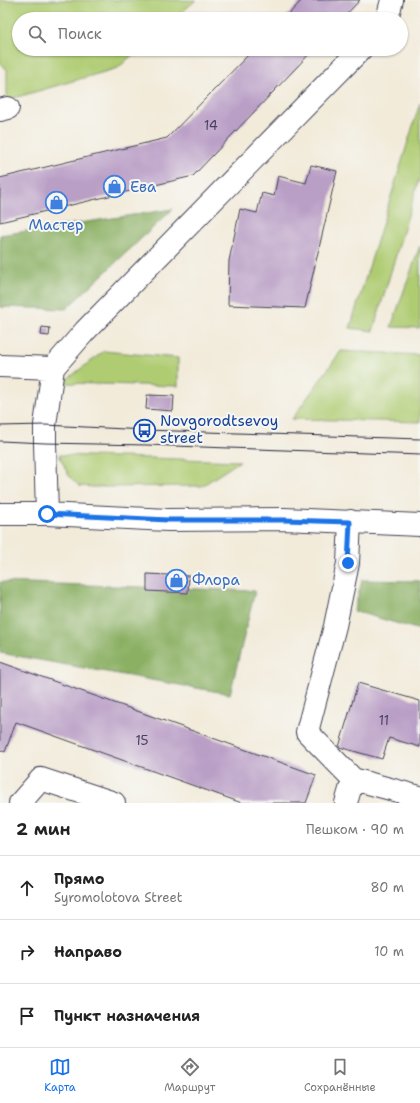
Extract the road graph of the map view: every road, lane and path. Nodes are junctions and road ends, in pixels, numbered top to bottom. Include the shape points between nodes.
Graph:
1 (392, 0) edge
2 (388, 12) edge
3 (354, 56) edge
4 (0, 366) edge
5 (53, 368) junction
6 (0, 514) edge
7 (47, 514) junction
8 (350, 522) junction
9 (420, 525) edge
10 (353, 778) junction
11 (420, 797) edge
12 (20, 803) edge
13 (114, 803) edge
14 (346, 803) edge

1 - 2 street
3 - 5 street via 90,325
4 - 5 street
5 - 7 street via 44,443
6 - 7 street
7 - 8 street via 168,520
8 - 9 street
8 - 10 street via 348,563 335,626 307,732
10 - 11 street
10 - 14 street
12 - 13 street via 41,779

